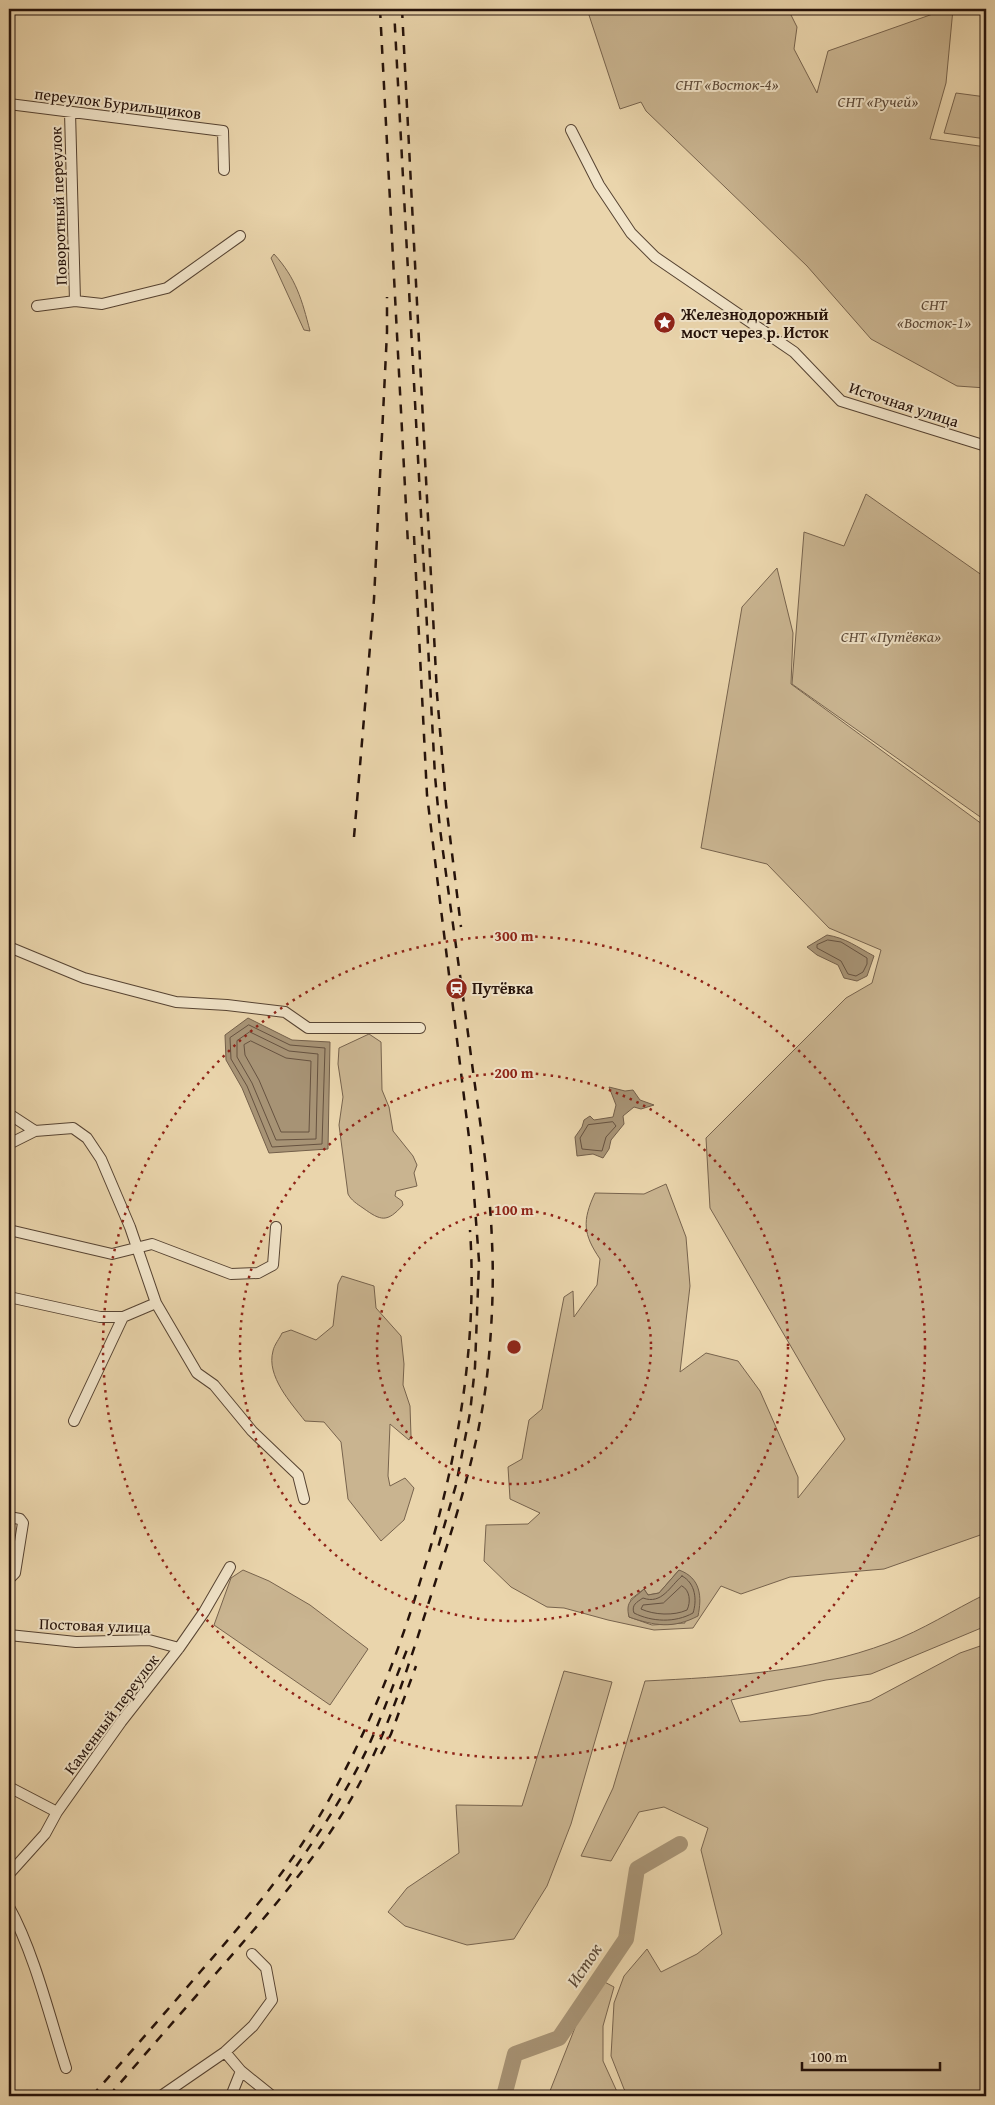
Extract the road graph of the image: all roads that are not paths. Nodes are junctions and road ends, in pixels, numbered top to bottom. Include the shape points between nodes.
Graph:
1 (9, 104) edge
2 (70, 112) junction
3 (571, 130) dead end
4 (224, 170) dead end
5 (240, 236) dead end
6 (75, 301) junction
7 (37, 306) dead end
8 (986, 446) edge
9 (9, 947) edge
10 (420, 1028) dead end
11 (9, 1114) edge
12 (35, 1132) junction
13 (9, 1144) edge
14 (276, 1227) dead end
15 (9, 1230) edge
16 (136, 1248) junction
17 (9, 1297) edge
18 (156, 1302) junction
19 (123, 1317) junction
20 (74, 1421) dead end
21 (304, 1499) dead end
22 (9, 1517) edge
23 (230, 1567) dead end
24 (9, 1579) edge
25 (9, 1635) edge
26 (179, 1648) junction
27 (9, 1787) edge
28 (57, 1812) junction
29 (9, 1874) edge
30 (9, 1907) edge
31 (252, 1954) dead end
32 (225, 2052) junction
33 (66, 2068) dead end
34 (241, 2072) junction
35 (161, 2096) edge
36 (231, 2096) edge
37 (272, 2096) edge

1 - 2 street, переулок Бурильщиков
2 - 4 street, переулок Бурильщиков via 223,131
2 - 6 street, Поворотный переулок
3 - 8 street, Источная улица via 599,185 632,233 654,258 794,352 841,401
5 - 6 street via 167,288 102,304
6 - 7 street
9 - 10 street via 84,978 176,1002 285,1012 308,1028
11 - 12 street
12 - 13 street
12 - 16 street via 73,1128 87,1138 101,1158 118,1196
14 - 16 street via 272,1265 258,1274 231,1274 152,1244
15 - 16 street via 112,1254
16 - 18 street
17 - 19 street via 100,1317
18 - 19 street
18 - 21 street via 197,1373 214,1385 252,1432 298,1475
19 - 20 street
22 - 24 street via 20,1519 23,1524 15,1573
23 - 26 street, Каменный переулок
25 - 26 street, Постовая улица via 69,1641 149,1640
26 - 28 street, Каменный переулок
27 - 28 street
28 - 29 street, Каменный переулок via 45,1834
30 - 33 street via 32,1961
31 - 32 street via 266,1968 272,2000 253,2026
32 - 34 street
32 - 35 street
34 - 36 street
34 - 37 street

